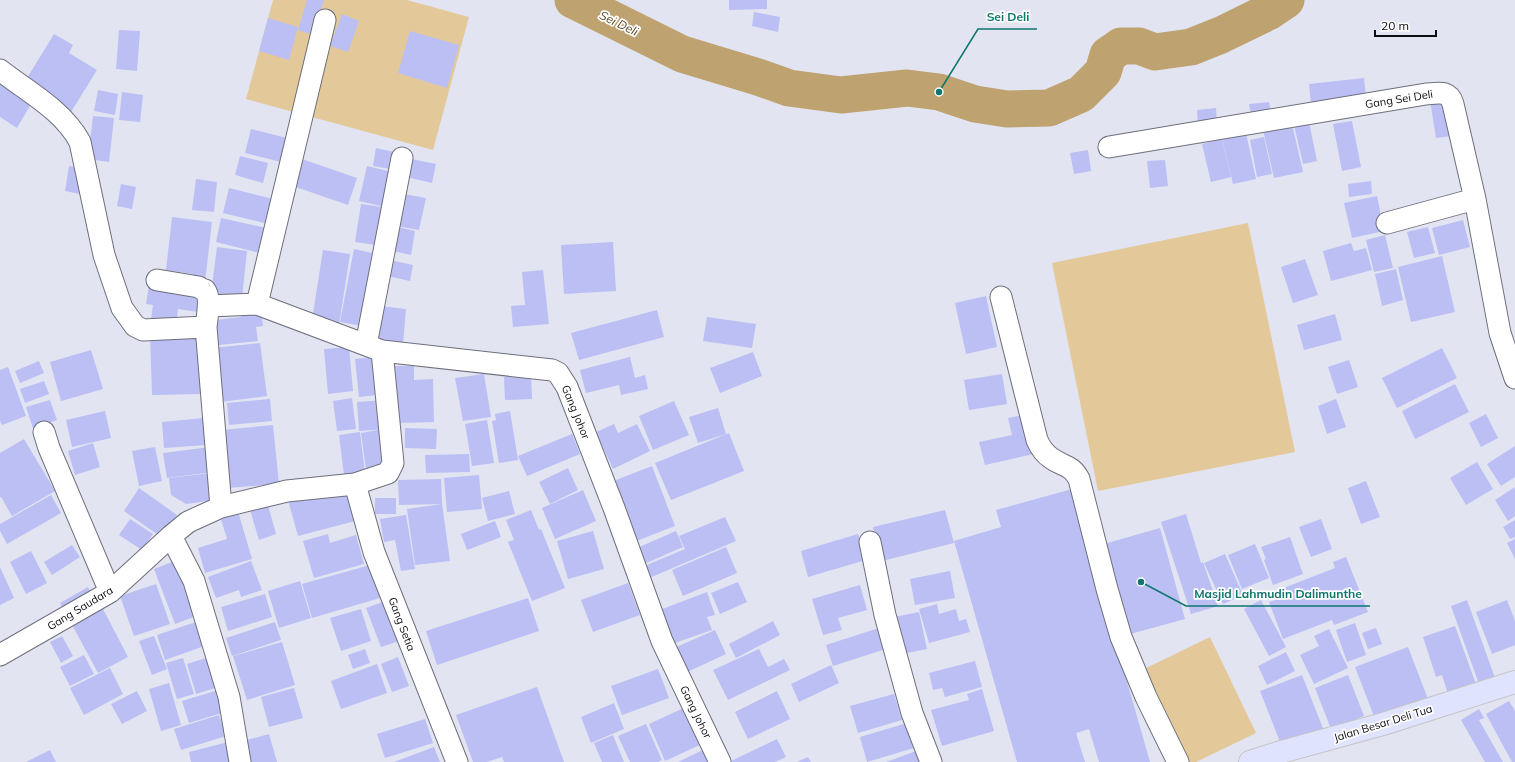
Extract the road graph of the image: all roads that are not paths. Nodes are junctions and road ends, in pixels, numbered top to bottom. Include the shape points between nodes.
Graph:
1 (325, 20) dead end
2 (0, 70) edge
3 (1109, 147) dead end
4 (402, 158) dead end
5 (1474, 199) junction
6 (1387, 223) dead end
7 (156, 280) dead end
8 (1001, 297) dead end
9 (257, 304) junction
10 (209, 306) junction
11 (206, 327) junction
12 (374, 348) junction
13 (1515, 378) edge
14 (44, 432) dead end
15 (356, 484) junction
16 (222, 507) junction
17 (171, 536) junction
18 (870, 542) dead end
19 (110, 592) junction
20 (0, 655) edge
21 (1515, 682) edge
22 (1284, 757) edge
23 (240, 762) edge
24 (457, 762) edge
25 (720, 762) edge
26 (931, 762) edge
27 (1178, 762) edge
28 (1250, 762) edge

1 - 9 street
2 - 11 street via 51,108 75,133 80,142 104,255 122,308 132,323 143,330
3 - 5 street, Gang Sei Deli via 1443,93 1451,99
4 - 12 street, Gang Saudara
5 - 6 street
5 - 13 street, Gang Sei Deli via 1500,333
7 - 10 street via 199,287 204,290
8 - 27 street via 1037,440 1041,449 1050,458 1071,468 1079,479 1121,637 1146,697
9 - 10 street, Gang Johor
9 - 12 street, Gang Johor
10 - 11 street
11 - 16 street
12 - 15 street, Gang Saudara via 392,463 388,473
12 - 25 street, Gang Johor via 552,370 558,373 563,379 614,508 662,641
14 - 19 street via 48,448
15 - 16 street, Gang Saudara via 287,491
15 - 24 street, Gang Setia via 374,552
16 - 17 street, Gang Saudara via 188,522
17 - 19 street, Gang Saudara
17 - 23 street via 194,581 229,697
18 - 26 street via 885,615 912,713
19 - 20 street, Gang Saudara
21 - 22 main road, Jalan Besar Deli Tua
22 - 28 main road, Jalan Besar Deli Tua

